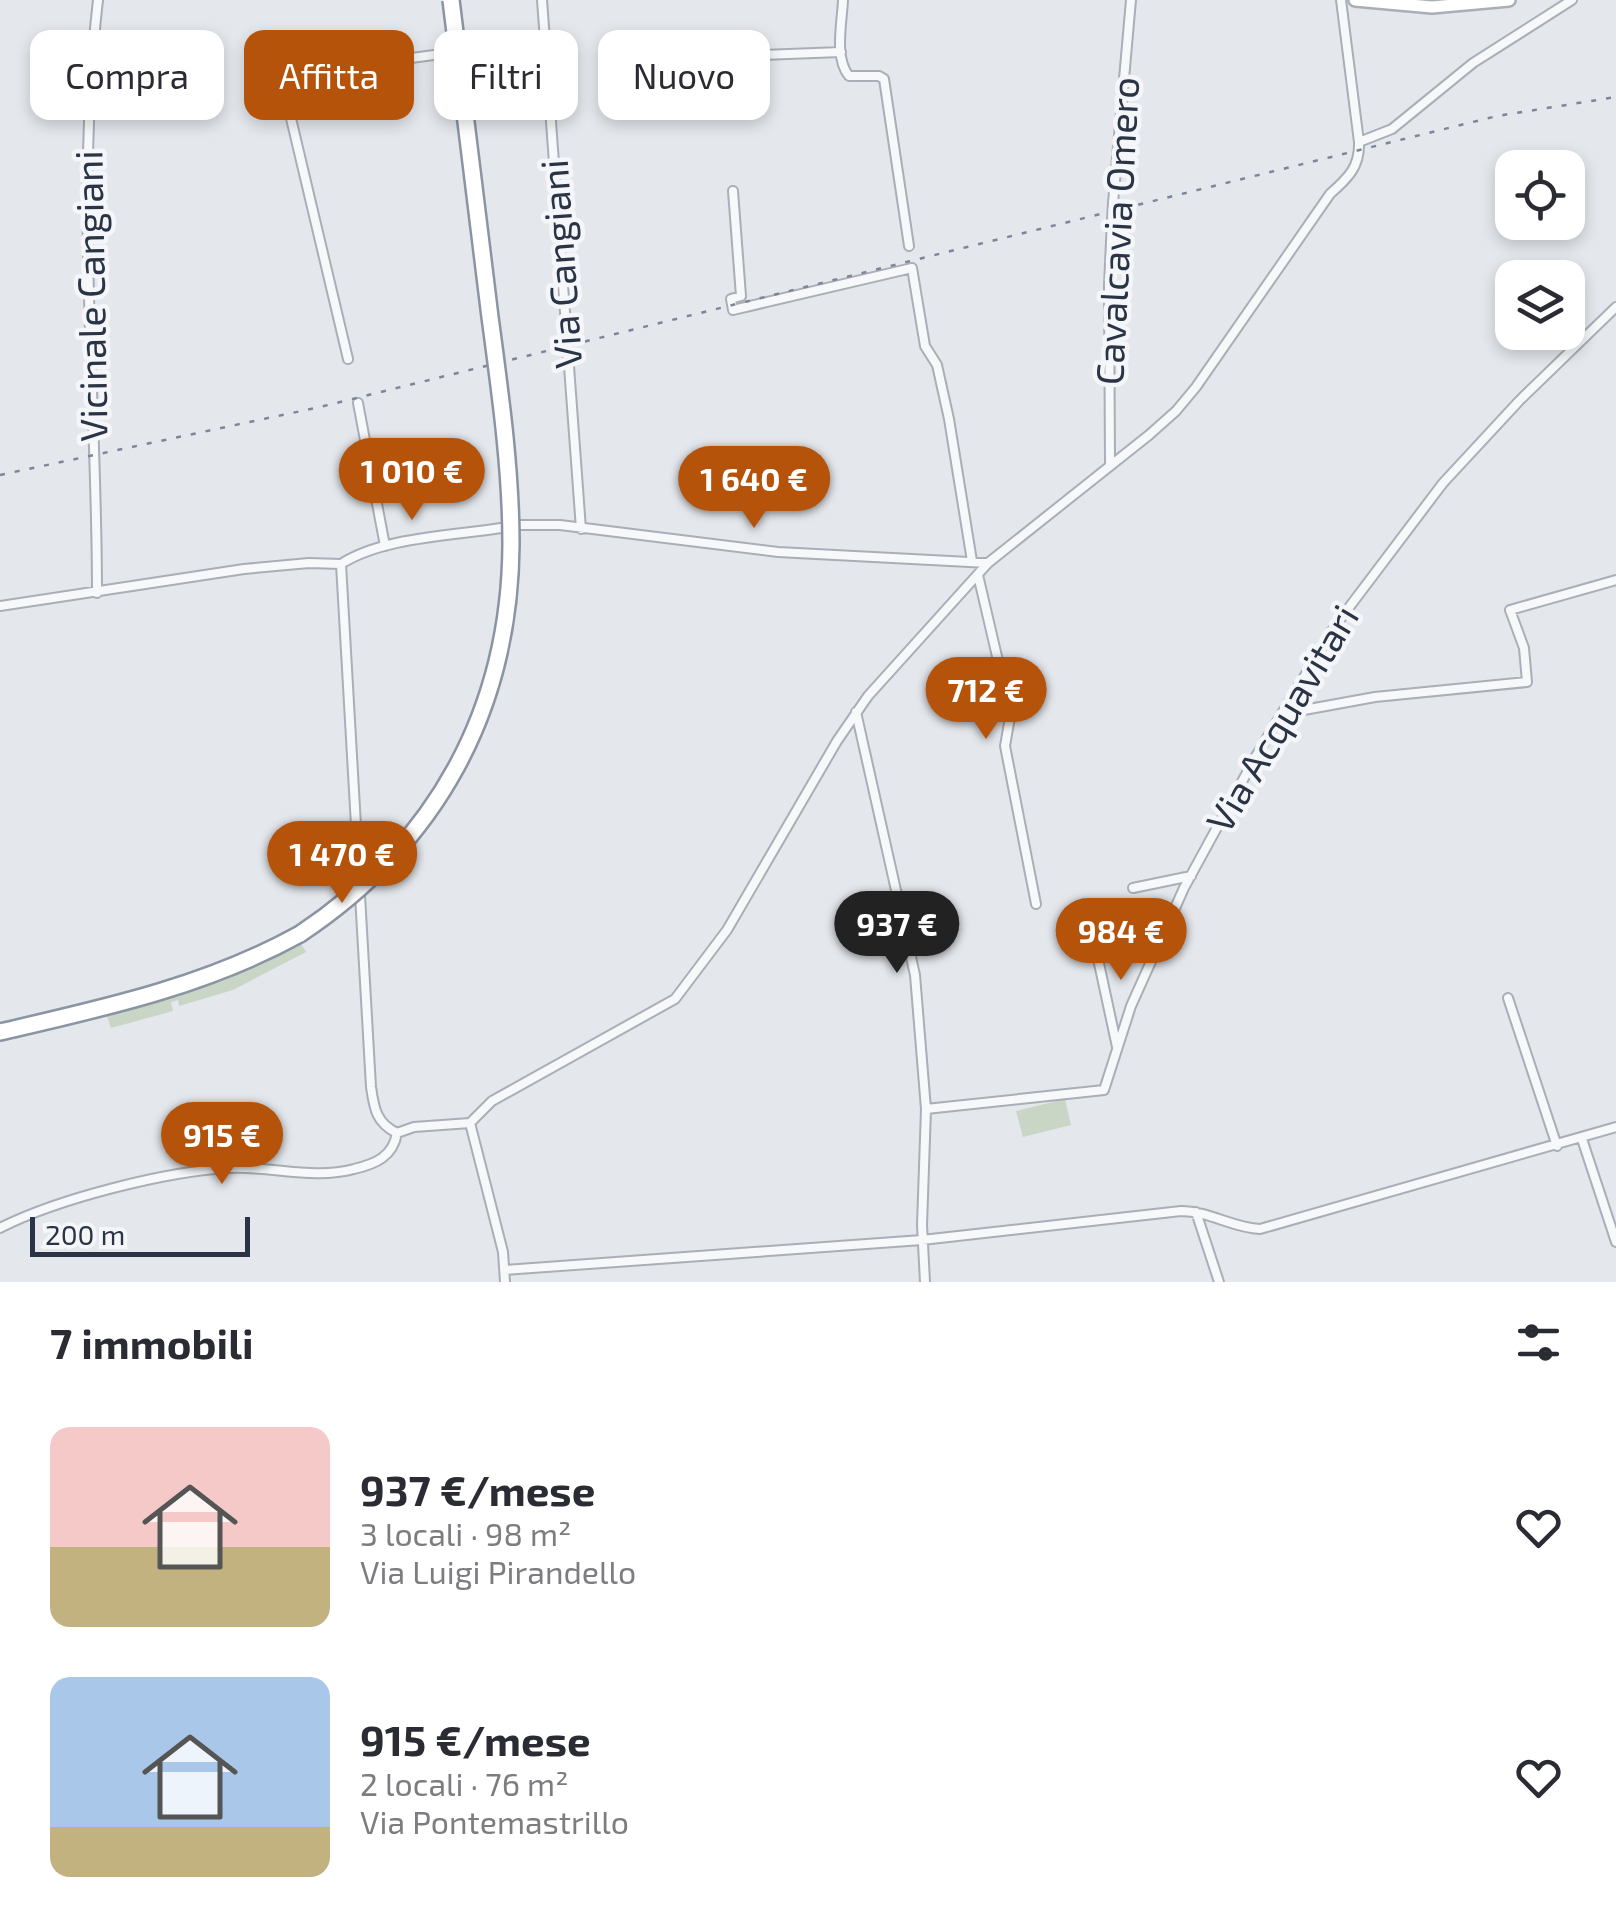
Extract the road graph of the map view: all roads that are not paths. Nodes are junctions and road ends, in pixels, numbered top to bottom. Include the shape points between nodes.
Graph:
1 (98, 0) edge
2 (451, 0) edge
3 (542, 0) edge
4 (843, 0) edge
5 (1131, 0) edge
6 (1341, 0) edge
7 (1356, 0) edge
8 (1510, 0) edge
9 (1572, 0) edge
10 (544, 30) edge
11 (841, 52) junction
12 (434, 55) edge
13 (770, 55) edge
14 (551, 120) edge
15 (1359, 142) junction
16 (733, 191) dead end
17 (909, 246) dead end
18 (1616, 307) edge
19 (348, 360) dead end
20 (358, 403) dead end
21 (1110, 463) junction
22 (519, 525) dead end
23 (501, 528) dead end
24 (581, 529) junction
25 (385, 546) junction
26 (972, 560) junction
27 (988, 563) junction
28 (340, 564) junction
29 (978, 574) junction
30 (1616, 580) edge
31 (97, 593) junction
32 (0, 606) edge
33 (856, 712) junction
34 (1282, 714) junction
35 (1191, 876) junction
36 (1133, 888) dead end
37 (1036, 904) dead end
38 (1092, 932) dead end
39 (1508, 998) dead end
40 (0, 1032) edge
41 (1117, 1047) junction
42 (926, 1110) junction
43 (470, 1122) junction
44 (1616, 1127) edge
45 (397, 1133) junction
46 (1582, 1139) junction
47 (1557, 1146) junction
48 (1196, 1212) junction
49 (0, 1228) edge
50 (922, 1240) junction
51 (1616, 1242) edge
52 (505, 1270) junction
53 (505, 1282) edge
54 (924, 1282) edge
55 (1220, 1282) edge

1 - 31 street, Vicinale Cangiani via 86,237
2 - 40 highway, bridge via 507,459 511,544 504,630 478,723 441,795 389,862 300,934 184,985
3 - 10 street, Via Cangiani
4 - 11 street
5 - 21 street, Cavalcavia Omero, bridge via 1108,286
6 - 15 street
7 - 8 main road via 1445,7
9 - 15 street via 1473,63 1392,129
11 - 13 street
11 - 17 street via 849,76 884,78
12 - 19 street via 286,75
14 - 24 street, Via Cangiani
15 - 21 street via 1355,169 1330,194 1196,387
16 - 26 street via 741,296 731,299 733,310 912,268 925,346 938,365
18 - 34 street, Via Acquavitari via 1497,424 1409,525 1335,626
20 - 25 street
21 - 27 street
22 - 24 street
23 - 25 street
24 - 26 street via 778,552
25 - 28 street
26 - 27 street
27 - 29 street
28 - 31 street via 244,570
28 - 45 street via 371,1087 377,1117
29 - 33 street
29 - 37 street via 1013,700 1004,746
30 - 34 street via 1510,610 1524,648 1526,682
31 - 32 street
33 - 42 street via 915,974
33 - 43 street via 727,930 676,1000 492,1101
34 - 35 street, Via Acquavitari
35 - 36 street
35 - 41 street, Via Acquavitari
38 - 41 street
39 - 47 street
41 - 42 street, Via Acquavitari via 1107,1085 1097,1093
42 - 50 street
43 - 45 street
43 - 52 street
44 - 46 street
45 - 49 street via 384,1158 348,1171 198,1172 64,1203
46 - 47 street
46 - 51 street
47 - 48 street via 1268,1228 1244,1228
48 - 50 street
48 - 55 street
50 - 52 street
50 - 54 street
52 - 53 street

